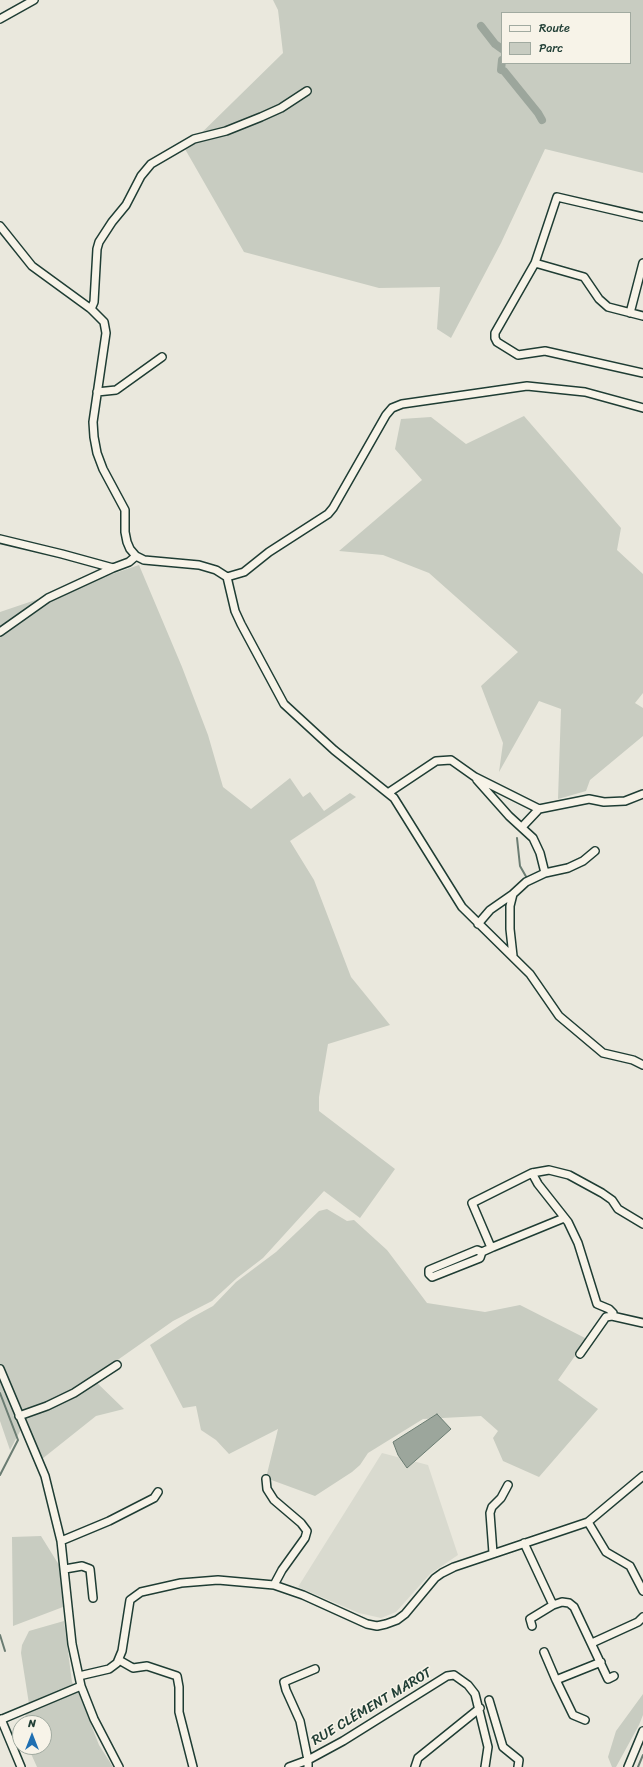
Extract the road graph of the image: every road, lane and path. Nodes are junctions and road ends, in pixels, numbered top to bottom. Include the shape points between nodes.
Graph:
1 (34, 0) edge
2 (0, 19) edge
3 (307, 91) dead end
4 (643, 217) edge
5 (0, 226) edge
6 (535, 263) junction
7 (643, 263) edge
8 (91, 309) junction
9 (630, 313) junction
10 (643, 316) edge
11 (162, 357) dead end
12 (643, 373) edge
13 (98, 392) junction
14 (643, 408) edge
15 (0, 539) edge
16 (136, 556) junction
17 (113, 568) junction
18 (227, 578) junction
19 (0, 632) edge
20 (475, 777) junction
21 (388, 793) junction
22 (643, 794) edge
23 (539, 809) junction
24 (522, 827) junction
25 (595, 851) dead end
26 (545, 873) junction
27 (512, 894) junction
28 (478, 924) junction
29 (513, 956) junction
30 (643, 1065) edge
31 (532, 1173) junction
32 (564, 1218) junction
33 (643, 1224) edge
34 (493, 1248) junction
35 (482, 1252) junction
36 (612, 1316) junction
37 (643, 1323) edge
38 (580, 1354) dead end
39 (117, 1366) dead end
40 (0, 1369) edge
41 (20, 1416) junction
42 (643, 1476) edge
43 (266, 1479) dead end
44 (508, 1485) dead end
45 (156, 1495) dead end
46 (588, 1522) junction
47 (61, 1541) junction
48 (524, 1543) junction
49 (494, 1553) junction
50 (65, 1569) junction
51 (274, 1585) junction
52 (643, 1591) edge
53 (90, 1595) dead end
54 (553, 1605) junction
55 (643, 1617) edge
56 (532, 1626) dead end
57 (592, 1643) junction
58 (544, 1652) dead end
59 (119, 1660) junction
60 (601, 1662) junction
61 (315, 1669) dead end
62 (79, 1676) junction
63 (614, 1676) dead end
64 (556, 1680) junction
65 (81, 1686) junction
66 (488, 1700) dead end
67 (480, 1708) junction
68 (0, 1720) edge
69 (585, 1720) dead end
70 (643, 1731) edge
71 (308, 1764) edge
72 (21, 1767) edge
73 (119, 1767) edge
74 (194, 1767) edge
75 (289, 1767) edge
76 (415, 1767) edge
77 (485, 1767) edge
78 (518, 1767) edge
79 (628, 1767) edge

1 - 2 street
3 - 8 street via 281,108 226,131 194,139 151,164 141,176 126,205 112,222 97,249 94,302
4 - 6 street via 557,197
5 - 8 street via 32,266
6 - 9 street via 584,277 599,299 608,307
6 - 12 street via 495,333 496,342 518,355 546,351
7 - 9 street
8 - 13 street via 104,322 106,333
9 - 10 street
11 - 13 street via 116,390
13 - 16 street via 93,422 96,453 125,510 127,542
14 - 18 street via 585,392 527,386 402,404 392,408 328,514 269,552 244,572
15 - 17 street
16 - 17 street via 129,562
16 - 18 street via 144,560 199,565 216,570
17 - 19 street via 48,598
18 - 21 street via 233,605 241,624 284,704 334,750
20 - 21 street via 451,760 436,761
20 - 23 street
20 - 24 street
21 - 28 street via 394,798 462,907
22 - 23 street via 625,802 589,799
23 - 24 street
24 - 26 street via 533,838
25 - 26 street via 583,861 568,868
26 - 27 street via 526,882
27 - 28 street via 490,910
27 - 29 street via 510,921
28 - 29 street
29 - 30 street via 530,974 559,1016 603,1053
31 - 32 street
31 - 33 street via 549,1170 569,1175 612,1200 618,1209
31 - 34 street via 472,1203
32 - 34 street
32 - 36 street via 578,1243 597,1304 609,1309 613,1313
34 - 35 street
35 - 35 street via 477,1250 429,1270 428,1274 432,1277 480,1258
36 - 37 street
36 - 38 street via 606,1317
39 - 41 street via 74,1393
40 - 41 street
41 - 47 street via 44,1476
42 - 46 street
43 - 51 street via 267,1489 274,1500 307,1531
44 - 49 street via 490,1513
45 - 47 street via 109,1521
46 - 48 street
46 - 52 street via 606,1552 630,1566
47 - 50 street
48 - 49 street
48 - 54 street
49 - 51 street via 442,1572 434,1578 405,1614 397,1620 377,1626
50 - 53 street via 82,1566 90,1569
50 - 62 street via 72,1644
51 - 59 street via 218,1580 158,1587 134,1595 130,1600
54 - 56 street via 530,1619
54 - 57 street via 562,1602 574,1607
55 - 57 street via 638,1622
57 - 60 street
58 - 64 street
59 - 62 street via 109,1669
59 - 74 street via 133,1668 147,1666 177,1676 179,1712
60 - 63 street via 608,1679
60 - 64 street
61 - 71 street via 284,1682 300,1721
62 - 65 street
64 - 69 street via 573,1715
65 - 68 street
65 - 73 street via 106,1746
66 - 78 street via 503,1748 520,1760
67 - 71 street, RUE CLÉMENT MAROT via 475,1694 468,1685 454,1676 447,1676
67 - 76 street via 418,1758
67 - 77 street via 488,1747
68 - 72 street
70 - 79 street
71 - 75 street

